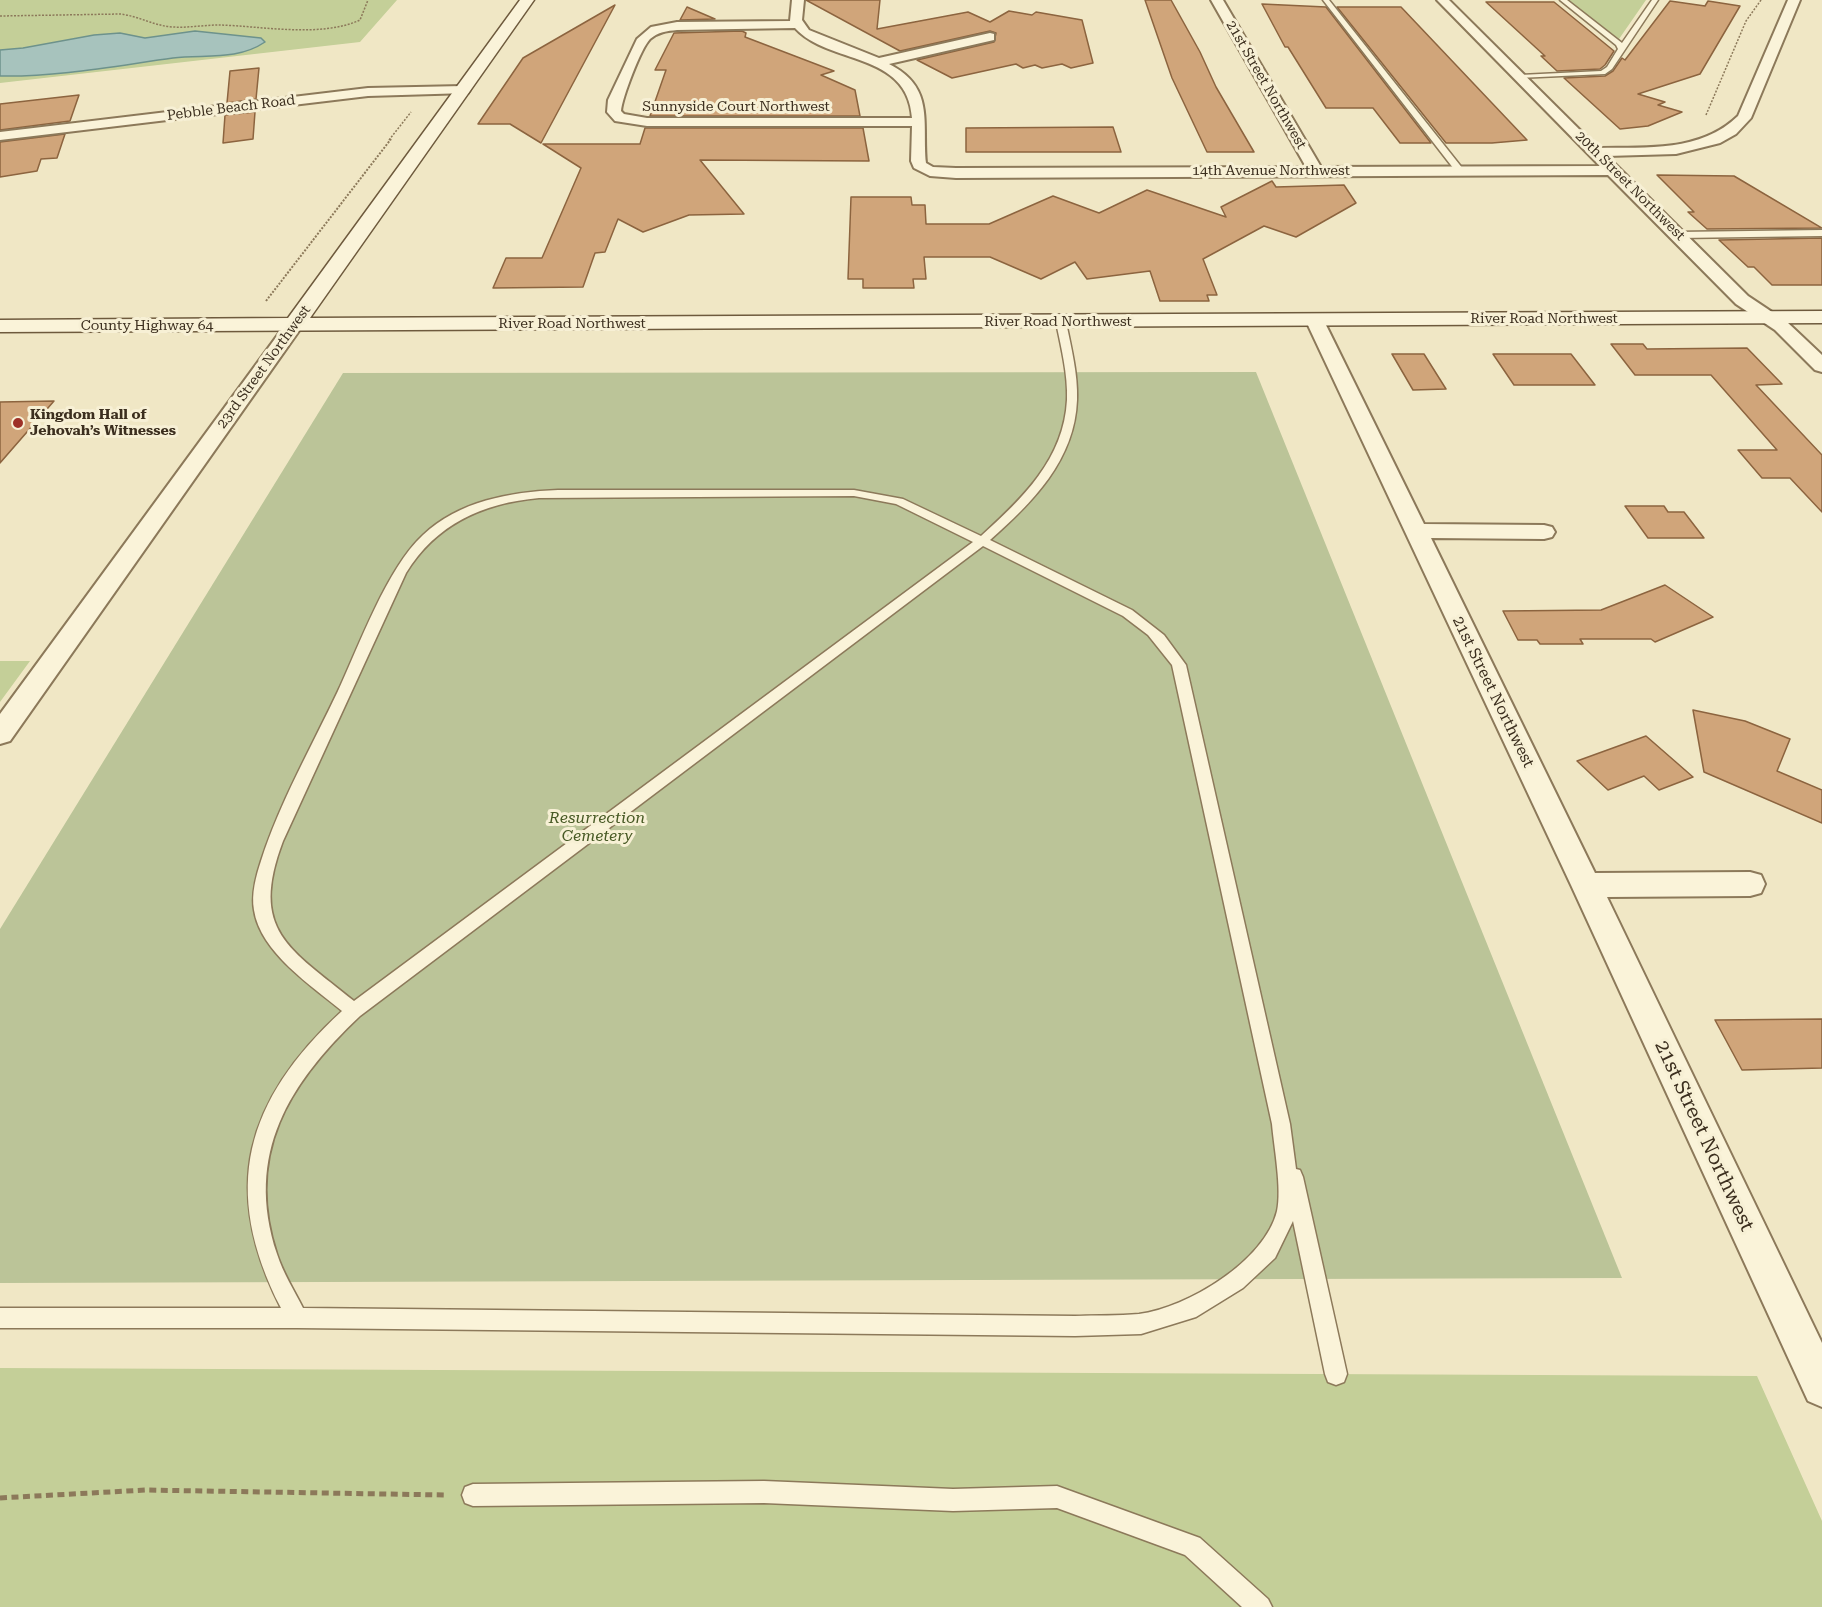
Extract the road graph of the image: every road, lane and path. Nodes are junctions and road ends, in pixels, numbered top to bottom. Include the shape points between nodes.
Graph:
1 (368, 0) edge
2 (527, 0) edge
3 (798, 0) edge
4 (1217, 0) edge
5 (1326, 0) edge
6 (1443, 0) edge
7 (1563, 0) edge
8 (1655, 0) edge
9 (1794, 0) edge
10 (0, 16) edge
11 (798, 24) junction
12 (990, 37) dead end
13 (1621, 49) junction
14 (880, 62) junction
15 (1521, 77) junction
16 (429, 89) junction
17 (463, 90) junction
18 (918, 122) junction
19 (0, 136) edge
20 (1596, 152) junction
21 (1613, 170) junction
22 (1316, 171) junction
23 (1460, 171) junction
24 (1822, 233) edge
25 (1678, 235) junction
26 (1766, 317) junction
27 (1822, 317) edge
28 (1315, 321) junction
29 (1061, 322) junction
30 (294, 325) junction
31 (0, 326) edge
32 (247, 326) junction
33 (1822, 366) edge
34 (1416, 531) junction
35 (1544, 532) dead end
36 (981, 542) junction
37 (0, 734) edge
38 (1750, 884) dead end
39 (1586, 885) junction
40 (354, 1011) junction
41 (1281, 1124) junction
42 (0, 1318) edge
43 (297, 1318) junction
44 (1336, 1374) dead end
45 (1822, 1387) edge
46 (473, 1495) joint
47 (0, 1498) edge
48 (1260, 1607) edge

1 - 10 path via 360,20 317,29 160,26 136,15 120,14
2 - 17 street, 23rd Street Northwest
3 - 11 street
4 - 22 street, 21st Street Northwest
5 - 23 lane
6 - 15 street, 20th Street Northwest
7 - 13 lane
8 - 13 lane
9 - 20 street via 1738,127 1700,145
11 - 14 street via 820,39
11 - 18 street, Sunnyside Court Northwest via 655,30 644,39 615,100 614,112 620,118 647,123
12 - 14 street
13 - 15 lane via 1603,73
14 - 18 street via 910,88
15 - 20 street, 20th Street Northwest
16 - 17 street, Pebble Beach Road
16 - 19 street, Pebble Beach Road via 368,92
16 - 32 path
17 - 30 street, 23rd Street Northwest
18 - 22 street, 14th Avenue Northwest via 918,161 930,171
20 - 21 street, 20th Street Northwest
21 - 23 street, 14th Avenue Northwest
21 - 25 street, 20th Street Northwest
22 - 23 street, 14th Avenue Northwest
24 - 25 lane
25 - 26 street, 20th Street Northwest via 1742,300
26 - 27 street, River Road Northwest
26 - 28 street, River Road Northwest
26 - 33 street, 20th Street Northwest
28 - 29 street, River Road Northwest
28 - 34 street, 21st Street Northwest
29 - 30 street, River Road Northwest
29 - 36 lane via 1072,400 1061,448 1049,472 1013,514
30 - 32 street, County Highway 64
30 - 37 street, 23rd Street Northwest
31 - 32 street, County Highway 64
34 - 35 street
34 - 39 street, 21st Street Northwest
36 - 40 lane
36 - 40 lane via 899,501 854,493 515,497 465,512 432,532 418,544 400,573 269,855 263,883 262,912 272,936
36 - 41 lane via 1146,625 1179,665
38 - 39 street
39 - 45 street, 21st Street Northwest
40 - 43 lane via 310,1052 290,1079 270,1117 260,1152 256,1195 265,1249
41 - 43 lane via 1287,1212 1268,1251 1236,1281 1189,1310 1141,1324
41 - 44 lane
42 - 43 lane
46 - 47 path via 145,1490
46 - 48 lane via 764,1492 952,1500 1057,1497 1192,1546

